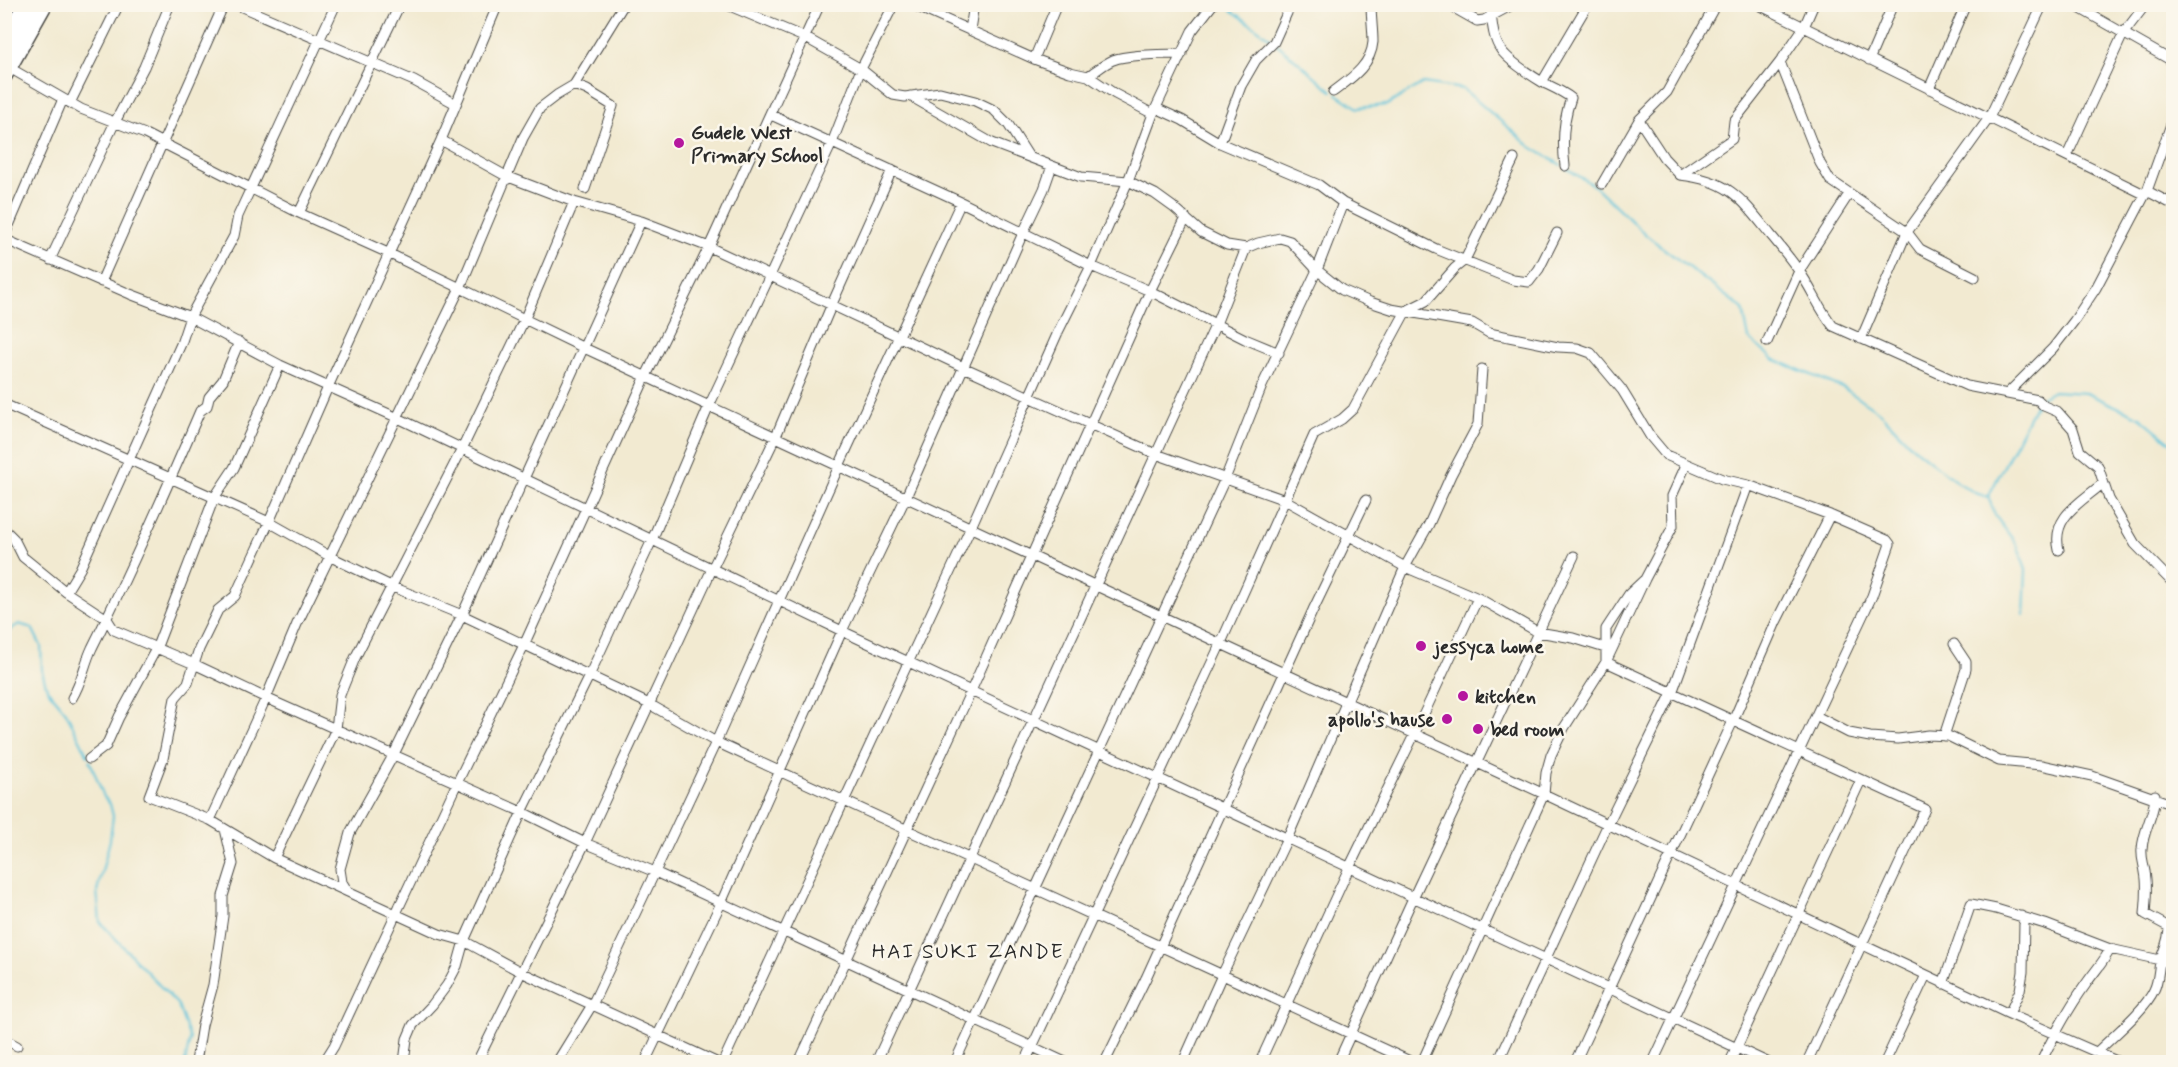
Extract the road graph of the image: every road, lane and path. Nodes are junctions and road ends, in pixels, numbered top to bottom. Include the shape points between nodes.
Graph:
1 (26, 4) edge
2 (44, 4) edge
3 (119, 4) edge
4 (170, 4) edge
5 (224, 4) edge
6 (235, 4) edge
7 (336, 4) edge
8 (400, 4) edge
9 (498, 4) edge
10 (624, 4) edge
11 (726, 4) edge
12 (820, 4) edge
13 (894, 4) edge
14 (911, 4) edge
15 (974, 4) edge
16 (1057, 4) edge
17 (1213, 4) edge
18 (1291, 4) edge
19 (1371, 4) edge
20 (1447, 4) edge
21 (1490, 4) edge
22 (1514, 4) edge
23 (1588, 4) edge
24 (1716, 4) edge
25 (1757, 4) edge
26 (1814, 4) edge
27 (1893, 4) edge
28 (1966, 4) edge
29 (2043, 4) edge
30 (2072, 4) edge
31 (2146, 4) edge
32 (741, 7) edge
33 (1491, 16) junction
34 (1804, 27) junction
35 (970, 30) junction
36 (2124, 34) junction
37 (806, 38) junction
38 (321, 41) junction
39 (4, 45) edge
40 (1182, 54) junction
41 (1034, 59) junction
42 (1869, 60) junction
43 (1780, 62) junction
44 (2174, 62) edge
45 (371, 64) junction
46 (861, 69) junction
47 (7, 71) edge
48 (1089, 76) junction
49 (1542, 82) junction
50 (574, 85) junction
51 (1929, 89) junction
52 (1333, 92) dead end
53 (910, 96) junction
54 (67, 101) junction
55 (456, 104) junction
56 (1154, 111) junction
57 (771, 115) junction
58 (2174, 116) edge
59 (1989, 118) junction
60 (1639, 120) junction
61 (115, 122) junction
62 (441, 140) junction
63 (162, 143) junction
64 (832, 143) junction
65 (1220, 143) junction
66 (2067, 156) junction
67 (1029, 157) junction
68 (1514, 159) dead end
69 (1052, 166) junction
70 (1565, 166) dead end
71 (892, 170) junction
72 (1680, 175) junction
73 (506, 176) junction
74 (1128, 182) junction
75 (1602, 184) dead end
76 (252, 188) junction
77 (585, 189) dead end
78 (2146, 193) junction
79 (1850, 194) junction
80 (573, 202) junction
81 (962, 202) junction
82 (1343, 203) junction
83 (2174, 205) edge
84 (299, 213) junction
85 (1186, 218) junction
86 (641, 220) junction
87 (1023, 232) junction
88 (1907, 232) junction
89 (1557, 233) dead end
90 (4, 238) edge
91 (709, 247) junction
92 (1246, 248) junction
93 (388, 253) junction
94 (50, 260) junction
95 (1465, 260) junction
96 (1091, 266) junction
97 (1317, 270) junction
98 (1799, 271) junction
99 (770, 275) junction
100 (1975, 277) dead end
101 (101, 282) junction
102 (460, 288) junction
103 (1150, 291) junction
104 (832, 304) junction
105 (1406, 311) junction
106 (190, 317) junction
107 (525, 318) junction
108 (1216, 324) junction
109 (900, 336) junction
110 (1861, 339) junction
111 (239, 342) junction
112 (1767, 342) dead end
113 (582, 347) junction
114 (1279, 353) junction
115 (280, 365) junction
116 (963, 367) junction
117 (1482, 369) dead end
118 (646, 376) junction
119 (328, 387) junction
120 (2008, 393) junction
121 (1030, 396) junction
122 (4, 404) edge
123 (710, 406) junction
124 (398, 418) junction
125 (1090, 425) junction
126 (776, 436) junction
127 (462, 449) junction
128 (1156, 454) junction
129 (128, 459) junction
130 (1686, 465) junction
131 (839, 466) junction
132 (524, 478) junction
133 (171, 479) junction
134 (1225, 480) junction
135 (2102, 484) junction
136 (1748, 485) junction
137 (906, 497) junction
138 (214, 498) junction
139 (1285, 500) junction
140 (1366, 500) dead end
141 (587, 509) junction
142 (1830, 515) junction
143 (269, 522) junction
144 (971, 528) junction
145 (4, 529) edge
146 (1348, 535) junction
147 (652, 540) junction
148 (2059, 550) dead end
149 (1031, 555) junction
150 (1574, 556) dead end
151 (331, 557) junction
152 (1405, 567) junction
153 (712, 569) junction
154 (1645, 579) junction
155 (2174, 584) edge
156 (1095, 586) junction
157 (393, 587) junction
158 (66, 592) junction
159 (1478, 598) junction
160 (778, 601) junction
161 (462, 615) junction
162 (1162, 617) junction
163 (107, 619) junction
164 (842, 631) junction
165 (1538, 632) junction
166 (1954, 644) dead end
167 (524, 645) junction
168 (1220, 645) junction
169 (1605, 648) junction
170 (156, 649) junction
171 (908, 662) junction
172 (1606, 662) junction
173 (194, 664) junction
174 (1284, 673) junction
175 (589, 676) junction
176 (971, 692) junction
177 (1672, 693) junction
178 (72, 698) dead end
179 (266, 698) junction
180 (1346, 703) junction
181 (649, 704) junction
182 (1816, 716) junction
183 (1035, 721) junction
184 (1733, 721) junction
185 (336, 729) junction
186 (1414, 735) junction
187 (1944, 736) junction
188 (716, 742) junction
189 (1098, 751) junction
190 (1800, 753) junction
191 (394, 754) junction
192 (89, 759) dead end
193 (1476, 764) junction
194 (780, 771) junction
195 (1158, 778) junction
196 (1861, 780) junction
197 (457, 783) junction
198 (1544, 794) junction
199 (2155, 795) dead end
200 (845, 801) junction
201 (2173, 804) edge
202 (1223, 809) junction
203 (522, 812) junction
204 (210, 820) junction
205 (1607, 826) junction
206 (225, 829) junction
207 (906, 829) junction
208 (1287, 839) junction
209 (585, 843) junction
210 (1671, 856) junction
211 (274, 858) junction
212 (971, 859) junction
213 (1349, 868) junction
214 (655, 872) junction
215 (1735, 886) junction
216 (1036, 889) junction
217 (348, 892) junction
218 (1413, 898) junction
219 (721, 903) junction
220 (397, 914) junction
221 (1092, 915) junction
222 (1798, 915) junction
223 (2021, 916) junction
224 (1482, 928) junction
225 (784, 933) junction
226 (464, 941) junction
227 (1862, 945) junction
228 (1160, 946) junction
229 (2110, 949) junction
230 (1546, 959) junction
231 (2160, 960) junction
232 (846, 961) junction
233 (2174, 963) edge
234 (521, 972) junction
235 (1222, 975) junction
236 (1926, 975) junction
237 (1943, 984) junction
238 (1609, 989) junction
239 (909, 990) junction
240 (592, 1005) junction
241 (1287, 1005) junction
242 (2008, 1014) junction
243 (1673, 1019) junction
244 (974, 1020) junction
245 (2054, 1034) junction
246 (658, 1035) junction
247 (1352, 1035) junction
248 (4, 1039) edge
249 (17, 1046) dead end
250 (1032, 1047) junction
251 (1737, 1048) junction
252 (2097, 1052) junction
253 (196, 1062) edge
254 (324, 1062) edge
255 (404, 1062) edge
256 (477, 1062) edge
257 (557, 1062) edge
258 (645, 1062) edge
259 (717, 1062) edge
260 (723, 1062) edge
261 (799, 1062) edge
262 (876, 1062) edge
263 (955, 1062) edge
264 (1025, 1062) edge
265 (1065, 1062) edge
266 (1105, 1062) edge
267 (1183, 1062) edge
268 (1260, 1062) edge
269 (1338, 1062) edge
270 (1412, 1062) edge
271 (1422, 1062) edge
272 (1498, 1062) edge
273 (1575, 1062) edge
274 (1653, 1062) edge
275 (1730, 1062) edge
276 (1767, 1062) edge
277 (1807, 1062) edge
278 (1885, 1062) edge
279 (2041, 1062) edge
280 (2115, 1062) edge

1 - 39 highway
2 - 47 highway
3 - 54 street
4 - 61 street via 144,67
5 - 63 street
6 - 38 street
7 - 38 street
8 - 45 street
9 - 55 street
10 - 50 street
11 - 32 street
12 - 37 street
13 - 46 street
14 - 35 street
15 - 35 street
16 - 41 street
17 - 40 street via 1192,31
18 - 65 street via 1275,42 1256,60 1241,86
19 - 52 street via 1373,42 1369,59
20 - 33 street via 1477,21
21 - 33 street
22 - 33 street
23 - 49 street
24 - 60 street via 1667,92
25 - 34 street
26 - 34 street
27 - 42 street
28 - 51 street
29 - 59 street
30 - 36 street
31 - 36 street
32 - 37 street
33 - 49 street via 1501,50
34 - 42 street
34 - 43 street
35 - 41 street
36 - 44 street
36 - 66 street
37 - 46 street
37 - 57 street
38 - 45 street
38 - 76 street
40 - 48 street via 1120,58
40 - 56 street
41 - 48 street
42 - 51 street
43 - 72 street via 1734,121 1732,139
43 - 79 street via 1820,164 1830,180
45 - 55 street
45 - 84 street
46 - 53 street via 887,92
46 - 64 street
47 - 54 street
48 - 56 street via 1115,94
49 - 70 street via 1571,98 1565,121
50 - 73 street via 540,108
50 - 77 street via 613,106
51 - 59 street
53 - 67 street via 992,143
53 - 67 street via 940,92 994,110
54 - 61 street
54 - 90 street
55 - 62 street
56 - 65 street via 1182,120
56 - 74 street
57 - 64 street
57 - 91 street
58 - 78 street
59 - 66 street
59 - 88 street
60 - 72 street
60 - 75 street
61 - 63 street
61 - 94 street
62 - 73 street
62 - 93 street
63 - 76 street
63 - 101 street
64 - 71 street
64 - 99 street
65 - 82 street via 1319,185
66 - 78 street
67 - 69 street
68 - 95 street
69 - 74 street via 1081,177
69 - 87 street
71 - 81 street
71 - 104 street
72 - 98 street via 1713,181 1746,203
73 - 80 street
73 - 102 street
74 - 85 street via 1155,195
74 - 96 street
76 - 84 street
76 - 106 street via 238,216 234,236
78 - 83 street
78 - 120 street via 2074,321
79 - 88 street
79 - 98 street
80 - 86 street
80 - 107 street
81 - 87 street
81 - 109 street
82 - 95 street
82 - 97 street
84 - 93 street
85 - 92 street via 1216,240
85 - 103 street
86 - 91 street
86 - 113 street
87 - 96 street
87 - 116 street
88 - 100 street via 1920,249
88 - 110 street
89 - 95 street via 1529,282 1513,280
90 - 94 street
91 - 99 street
91 - 118 street
92 - 97 street via 1280,238 1290,242
92 - 108 street
93 - 102 street
93 - 119 street
94 - 101 street
95 - 105 street via 1426,301
96 - 103 street
96 - 121 street
97 - 105 street via 1342,290
97 - 114 street
98 - 110 street via 1833,326
98 - 112 street
99 - 104 street
99 - 123 street
101 - 106 street
102 - 107 street
102 - 124 street
103 - 108 street
103 - 125 street
104 - 109 street
104 - 126 street
105 - 130 street via 1472,323 1489,333 1577,348 1591,354 1622,390 1666,456
105 - 139 street via 1353,409 1314,435
106 - 111 street
106 - 129 street
107 - 113 street
107 - 127 street
108 - 114 street
108 - 128 street
109 - 116 street
109 - 131 street
110 - 120 street via 1967,386
111 - 115 street
111 - 133 street via 223,380 200,411
113 - 118 street
113 - 132 street
114 - 134 street
115 - 119 street
115 - 138 street via 234,468
116 - 121 street
116 - 137 street
117 - 152 street via 1478,424
118 - 123 street
118 - 141 street
119 - 124 street
119 - 143 street
120 - 135 street via 2038,400 2058,412 2073,429 2080,452 2098,465
121 - 125 street
121 - 144 street
122 - 129 street
123 - 126 street
123 - 147 street
124 - 127 street
124 - 151 street
125 - 128 street
125 - 149 street
126 - 131 street
126 - 153 street
127 - 132 street
127 - 157 street
128 - 134 street
128 - 156 street
129 - 133 street
129 - 158 street
130 - 136 street
130 - 154 street via 1672,496 1673,526
131 - 137 street
131 - 160 street
132 - 141 street
132 - 161 street
133 - 138 street
133 - 163 street
134 - 139 street
134 - 162 street
135 - 148 street via 2061,520 2057,530
135 - 155 street via 2135,544
136 - 142 street
136 - 177 street
137 - 144 street
137 - 164 street
138 - 143 street
138 - 170 street
139 - 146 street
139 - 168 street
140 - 146 street
141 - 147 street
141 - 167 street
142 - 182 street via 1890,544 1872,596
142 - 184 street via 1776,622
143 - 151 street
143 - 173 street via 235,596 218,610
144 - 149 street
144 - 171 street
145 - 158 street via 23,557
146 - 152 street
146 - 174 street
147 - 153 street
147 - 175 street
149 - 156 street
149 - 176 street
150 - 165 street
151 - 157 street
151 - 179 street
152 - 159 street
152 - 180 street
153 - 160 street
153 - 181 street
154 - 169 street via 1614,614 1606,629
154 - 172 street
156 - 162 street
156 - 183 street
157 - 161 street
157 - 185 street via 340,695
158 - 163 street
159 - 165 street
159 - 186 street
160 - 164 street
160 - 188 street
161 - 167 street
161 - 191 street
162 - 168 street
162 - 189 street
163 - 170 street via 114,630
163 - 178 street
164 - 171 street
164 - 194 street
165 - 169 street
165 - 193 street
166 - 187 street via 1966,662 1966,669
167 - 175 street
167 - 197 street
168 - 174 street
168 - 195 street
169 - 172 street
170 - 173 street
170 - 192 street via 106,746
171 - 176 street
171 - 200 street
172 - 177 street
172 - 198 street via 1551,755
173 - 179 street
173 - 204 street via 188,683 175,698 163,759 149,796
174 - 180 street
174 - 202 street
175 - 181 street
175 - 203 street
176 - 183 street
176 - 207 street
177 - 184 street
177 - 205 street
179 - 185 street
179 - 204 street
180 - 186 street
180 - 208 street
181 - 188 street
181 - 209 street
182 - 187 street via 1849,733 1870,737
182 - 190 street
183 - 189 street
183 - 212 street
184 - 190 street
184 - 210 street
185 - 191 street
185 - 211 street
186 - 193 street
186 - 213 street
187 - 201 street via 1999,761 2092,776
188 - 194 street
188 - 214 street
189 - 195 street
189 - 216 street
190 - 196 street
190 - 215 street
191 - 197 street
191 - 217 street via 350,833 340,868
193 - 198 street
193 - 218 street
194 - 200 street
194 - 219 street
195 - 202 street
195 - 221 street
196 - 222 street
196 - 227 street via 1925,809
197 - 203 street
197 - 220 street
198 - 205 street
198 - 224 street
199 - 231 street via 2142,863 2145,914 2169,927
200 - 207 street
200 - 225 street
202 - 208 street
202 - 228 street
203 - 209 street
203 - 226 street
204 - 206 street
205 - 210 street
205 - 230 street
206 - 211 street
206 - 253 street via 233,864 223,897 213,986
207 - 212 street
207 - 232 street
208 - 213 street
208 - 235 street
209 - 214 street
209 - 234 street
210 - 215 street
210 - 238 street
211 - 217 street
212 - 216 street
212 - 239 street
213 - 218 street
213 - 241 street
214 - 219 street
214 - 240 street
215 - 222 street
215 - 243 street
216 - 221 street
216 - 244 street
217 - 220 street
218 - 224 street
218 - 247 street
219 - 225 street
219 - 246 street
220 - 226 street
220 - 254 street
221 - 228 street
221 - 250 street
222 - 227 street
222 - 251 street
223 - 229 street
223 - 237 street via 1971,904
223 - 242 street via 2023,972 2020,990
224 - 230 street
224 - 271 street
225 - 232 street
225 - 260 street
226 - 234 street
226 - 255 street via 447,985 406,1039
227 - 236 street
227 - 277 street
228 - 235 street
228 - 266 street
229 - 231 street
229 - 245 street
230 - 238 street
230 - 272 street
231 - 233 street
231 - 252 street via 2158,980 2148,1001
232 - 239 street
232 - 261 street
234 - 240 street
234 - 256 street
235 - 241 street
235 - 267 street
236 - 237 street
236 - 278 street
237 - 242 street
238 - 243 street
238 - 273 street
239 - 244 street
239 - 262 street
240 - 246 street
240 - 257 street
241 - 247 street
241 - 268 street
242 - 245 street
243 - 251 street
243 - 274 street
244 - 250 street
244 - 263 street
245 - 252 street
245 - 279 street
246 - 258 street
246 - 259 street
247 - 269 street
247 - 270 street
248 - 249 street
250 - 264 street
250 - 265 street
251 - 275 street
251 - 276 street
252 - 280 street

